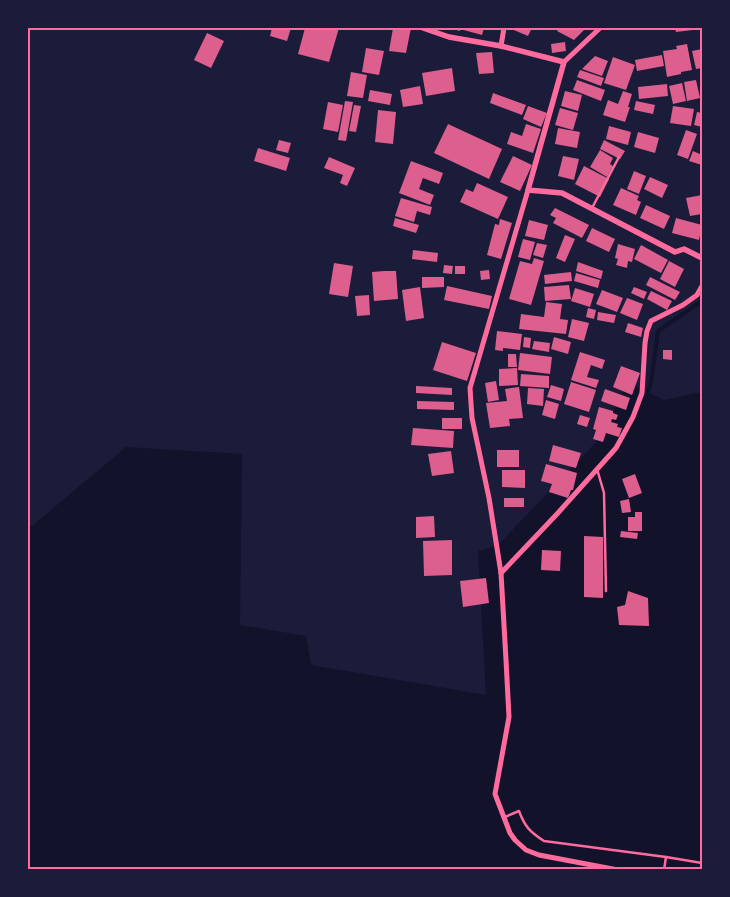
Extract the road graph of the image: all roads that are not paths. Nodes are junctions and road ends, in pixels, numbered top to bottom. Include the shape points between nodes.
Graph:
1 (423, 28) edge
2 (504, 28) edge
3 (600, 28) edge
4 (501, 46) junction
5 (564, 62) junction
6 (619, 157) dead end
7 (528, 190) junction
8 (592, 209) junction
9 (702, 258) edge
10 (702, 286) edge
11 (598, 470) junction
12 (500, 573) junction
13 (606, 591) dead end
14 (506, 816) junction
15 (666, 857) junction
16 (702, 863) edge
17 (618, 870) edge
18 (664, 870) edge

1 - 4 street via 449,37
2 - 4 street
3 - 5 street
4 - 5 street
5 - 7 street
6 - 8 lane
7 - 8 street via 562,193
7 - 12 street via 470,388 472,418 489,498
8 - 9 street via 675,252 684,248
10 - 11 street via 698,295 651,322 646,331 642,393 634,417 616,448
11 - 12 street
11 - 13 lane via 604,493
12 - 14 street via 508,717 495,794
14 - 15 lane via 519,811 531,833 544,841
14 - 17 street via 510,833 532,853
15 - 16 lane
15 - 18 lane

